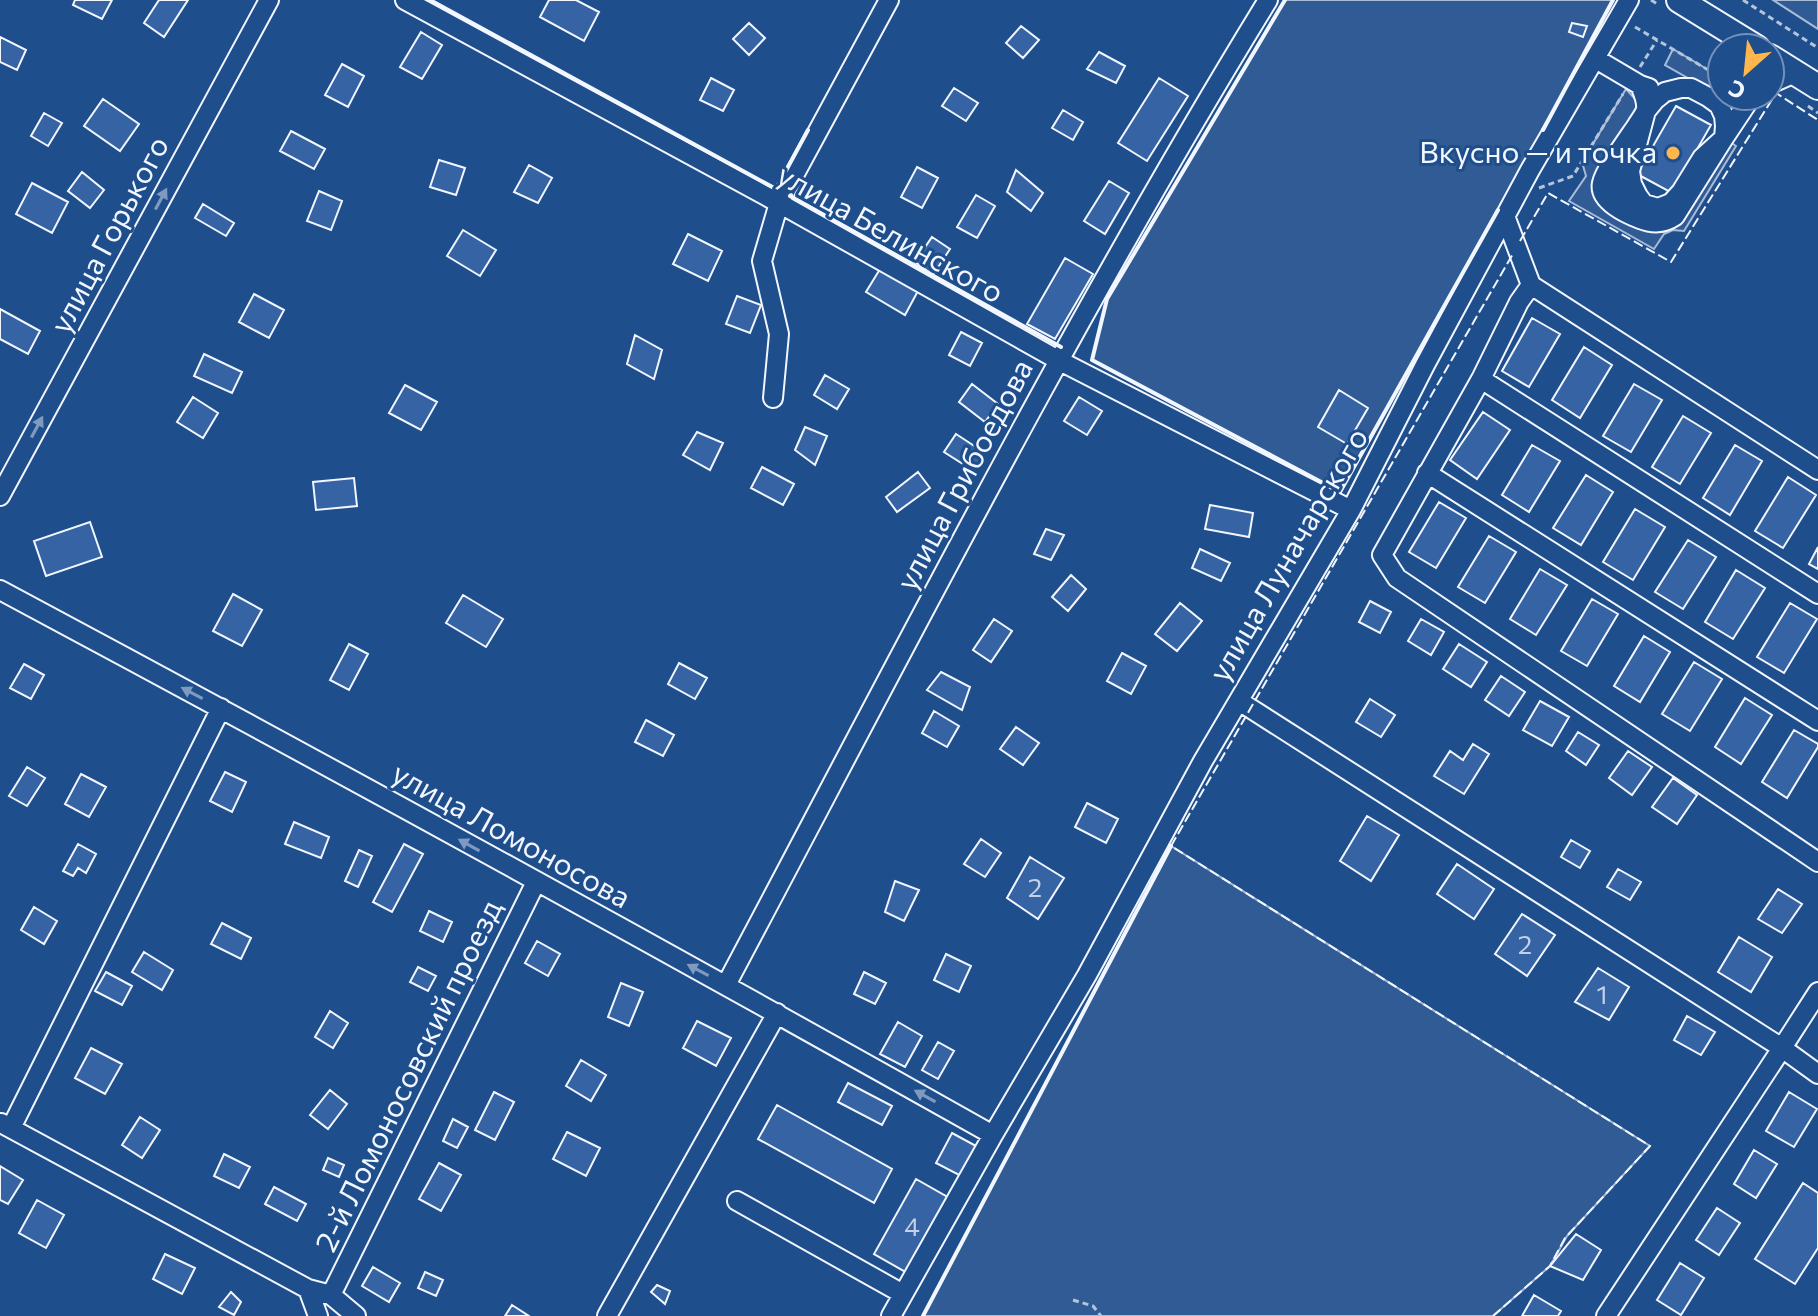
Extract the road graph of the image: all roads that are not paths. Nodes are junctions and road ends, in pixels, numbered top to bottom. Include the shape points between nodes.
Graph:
1 (269, 0) edge
2 (405, 0) edge
3 (889, 0) edge
4 (1268, 0) edge
5 (1629, 0) edge
6 (1679, 0) edge
7 (1731, 32) edge
8 (1596, 59) junction
9 (1786, 67) edge
10 (1795, 73) junction
11 (1786, 77) edge
12 (1636, 82) junction
13 (1665, 92) junction
14 (1812, 96) edge
15 (1646, 111) junction
16 (1741, 112) edge
17 (1724, 138) junction
18 (779, 203) junction
19 (1505, 216) junction
20 (1531, 285) junction
21 (1058, 360) junction
22 (1481, 379) junction
23 (773, 398) dead end
24 (1818, 470) edge
25 (1427, 473) junction
26 (0, 496) edge
27 (1351, 510) junction
28 (0, 590) edge
29 (1818, 594) edge
30 (1239, 701) junction
31 (221, 708) junction
32 (1818, 721) edge
33 (1818, 862) edge
34 (536, 882) junction
35 (726, 985) junction
36 (1818, 992) edge
37 (777, 1013) junction
38 (1782, 1048) junction
39 (1818, 1074) edge
40 (6, 1126) edge
41 (993, 1135) junction
42 (737, 1201) dead end
43 (308, 1289) junction
44 (903, 1294) junction
45 (331, 1295) junction
46 (349, 1315) edge
47 (318, 1316) edge
48 (607, 1316) edge
49 (891, 1316) edge
50 (1606, 1316) edge

26 -> 1 street, улица Горького
2 - 18 street, улица Белинского
3 - 18 street
4 - 21 street, улица Грибоедова
5 - 8 street, улица Луначарского
6 - 7 main road
8 - 12 street
8 - 19 street, улица Луначарского
9 - 10 main road
10 - 11 street
10 - 14 main road
12 - 13 street
12 - 15 street
13 - 15 street
13 - 17 street via 1691,88 1719,105
15 - 17 street via 1630,171 1644,204 1658,208 1671,203 1702,158
15 - 17 street via 1602,183 1610,202 1644,221 1658,223 1675,216
16 - 17 street
18 - 21 street, улица Белинского
18 - 23 street via 762,261 779,334
19 - 20 street
19 - 27 street, улица Луначарского
20 - 22 street
20 - 24 street
21 - 27 street, улица Белинского
21 - 35 street, улица Грибоедова
22 - 25 street
22 - 29 street
25 - 32 street
25 - 33 street via 1382,555 1397,578
27 - 30 street, улица Луначарского
31 -> 28 street, улица Ломоносова
30 - 38 street
30 - 41 street, улица Луначарского
34 -> 31 street, улица Ломоносова
31 - 40 street
35 -> 34 street, улица Ломоносова
34 - 45 street, 2-й Ломоносовский проезд
35 - 37 street, улица Ломоносова
36 - 38 street
41 -> 37 street, улица Ломоносова
37 - 48 street
38 - 39 street
38 - 50 street
40 - 43 street
41 - 44 street, улица Луначарского
42 - 44 street
43 - 45 street
43 - 47 street
44 - 49 street, улица Луначарского
45 - 46 street

